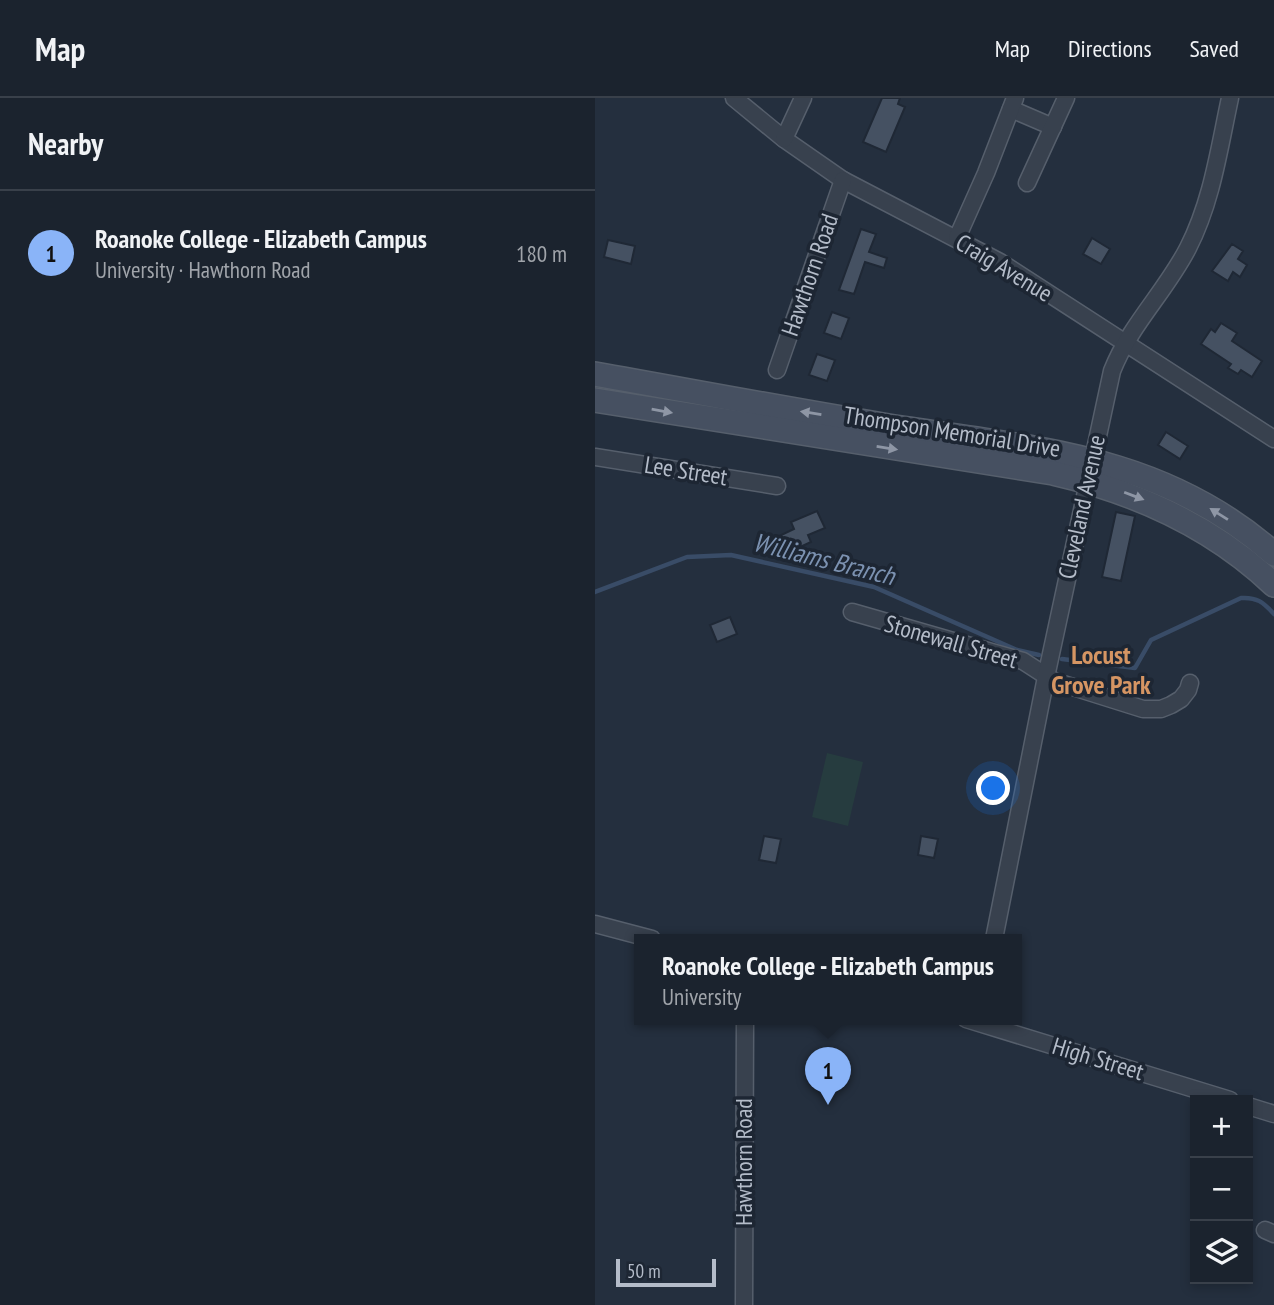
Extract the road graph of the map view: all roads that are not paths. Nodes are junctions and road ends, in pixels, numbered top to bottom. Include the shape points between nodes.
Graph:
1 (734, 98) edge
2 (803, 98) edge
3 (1066, 98) edge
4 (1230, 98) edge
5 (1013, 104) edge
6 (1053, 127) junction
7 (784, 139) junction
8 (843, 180) junction
9 (1027, 183) dead end
10 (957, 238) junction
11 (1125, 343) junction
12 (776, 370) dead end
13 (595, 373) edge
14 (595, 400) edge
15 (1274, 439) edge
16 (595, 457) edge
17 (1090, 470) junction
18 (777, 486) dead end
19 (1274, 554) edge
20 (1274, 584) edge
21 (852, 612) dead end
22 (1046, 677) junction
23 (1190, 683) dead end
24 (595, 924) edge
25 (634, 934) edge
26 (995, 934) edge
27 (745, 1025) edge
28 (990, 1025) edge
29 (1214, 1095) edge
30 (1253, 1108) edge
31 (1274, 1114) edge
32 (744, 1305) edge

1 - 7 street, Craig Avenue
2 - 7 street
3 - 6 street
4 - 11 street, Cleveland Avenue via 1200,222 1187,250
5 - 6 street
5 - 10 street
6 - 9 street
7 - 8 street, Craig Avenue
8 - 10 street, Craig Avenue
8 - 12 street, Hawthorn Road
10 - 11 street, Craig Avenue
11 - 15 street, Craig Avenue
11 - 17 street, Cleveland Avenue via 1112,371
17 -> 13 main road, Thompson Memorial Drive via 1028,446
14 -> 17 main road, Thompson Memorial Drive via 1053,473
16 - 18 street, Lee Street
19 -> 17 main road, Thompson Memorial Drive via 1235,524 1167,486
17 -> 20 main road, Thompson Memorial Drive via 1200,529
17 - 22 street, Cleveland Avenue
21 - 22 street, Stonewall Street via 1023,661
22 - 23 street, Stonewall Street via 1152,710 1181,699
22 - 26 street, Cleveland Avenue
24 - 25 street
27 - 32 street, Hawthorn Road
28 - 29 street, High Street
30 - 31 street

